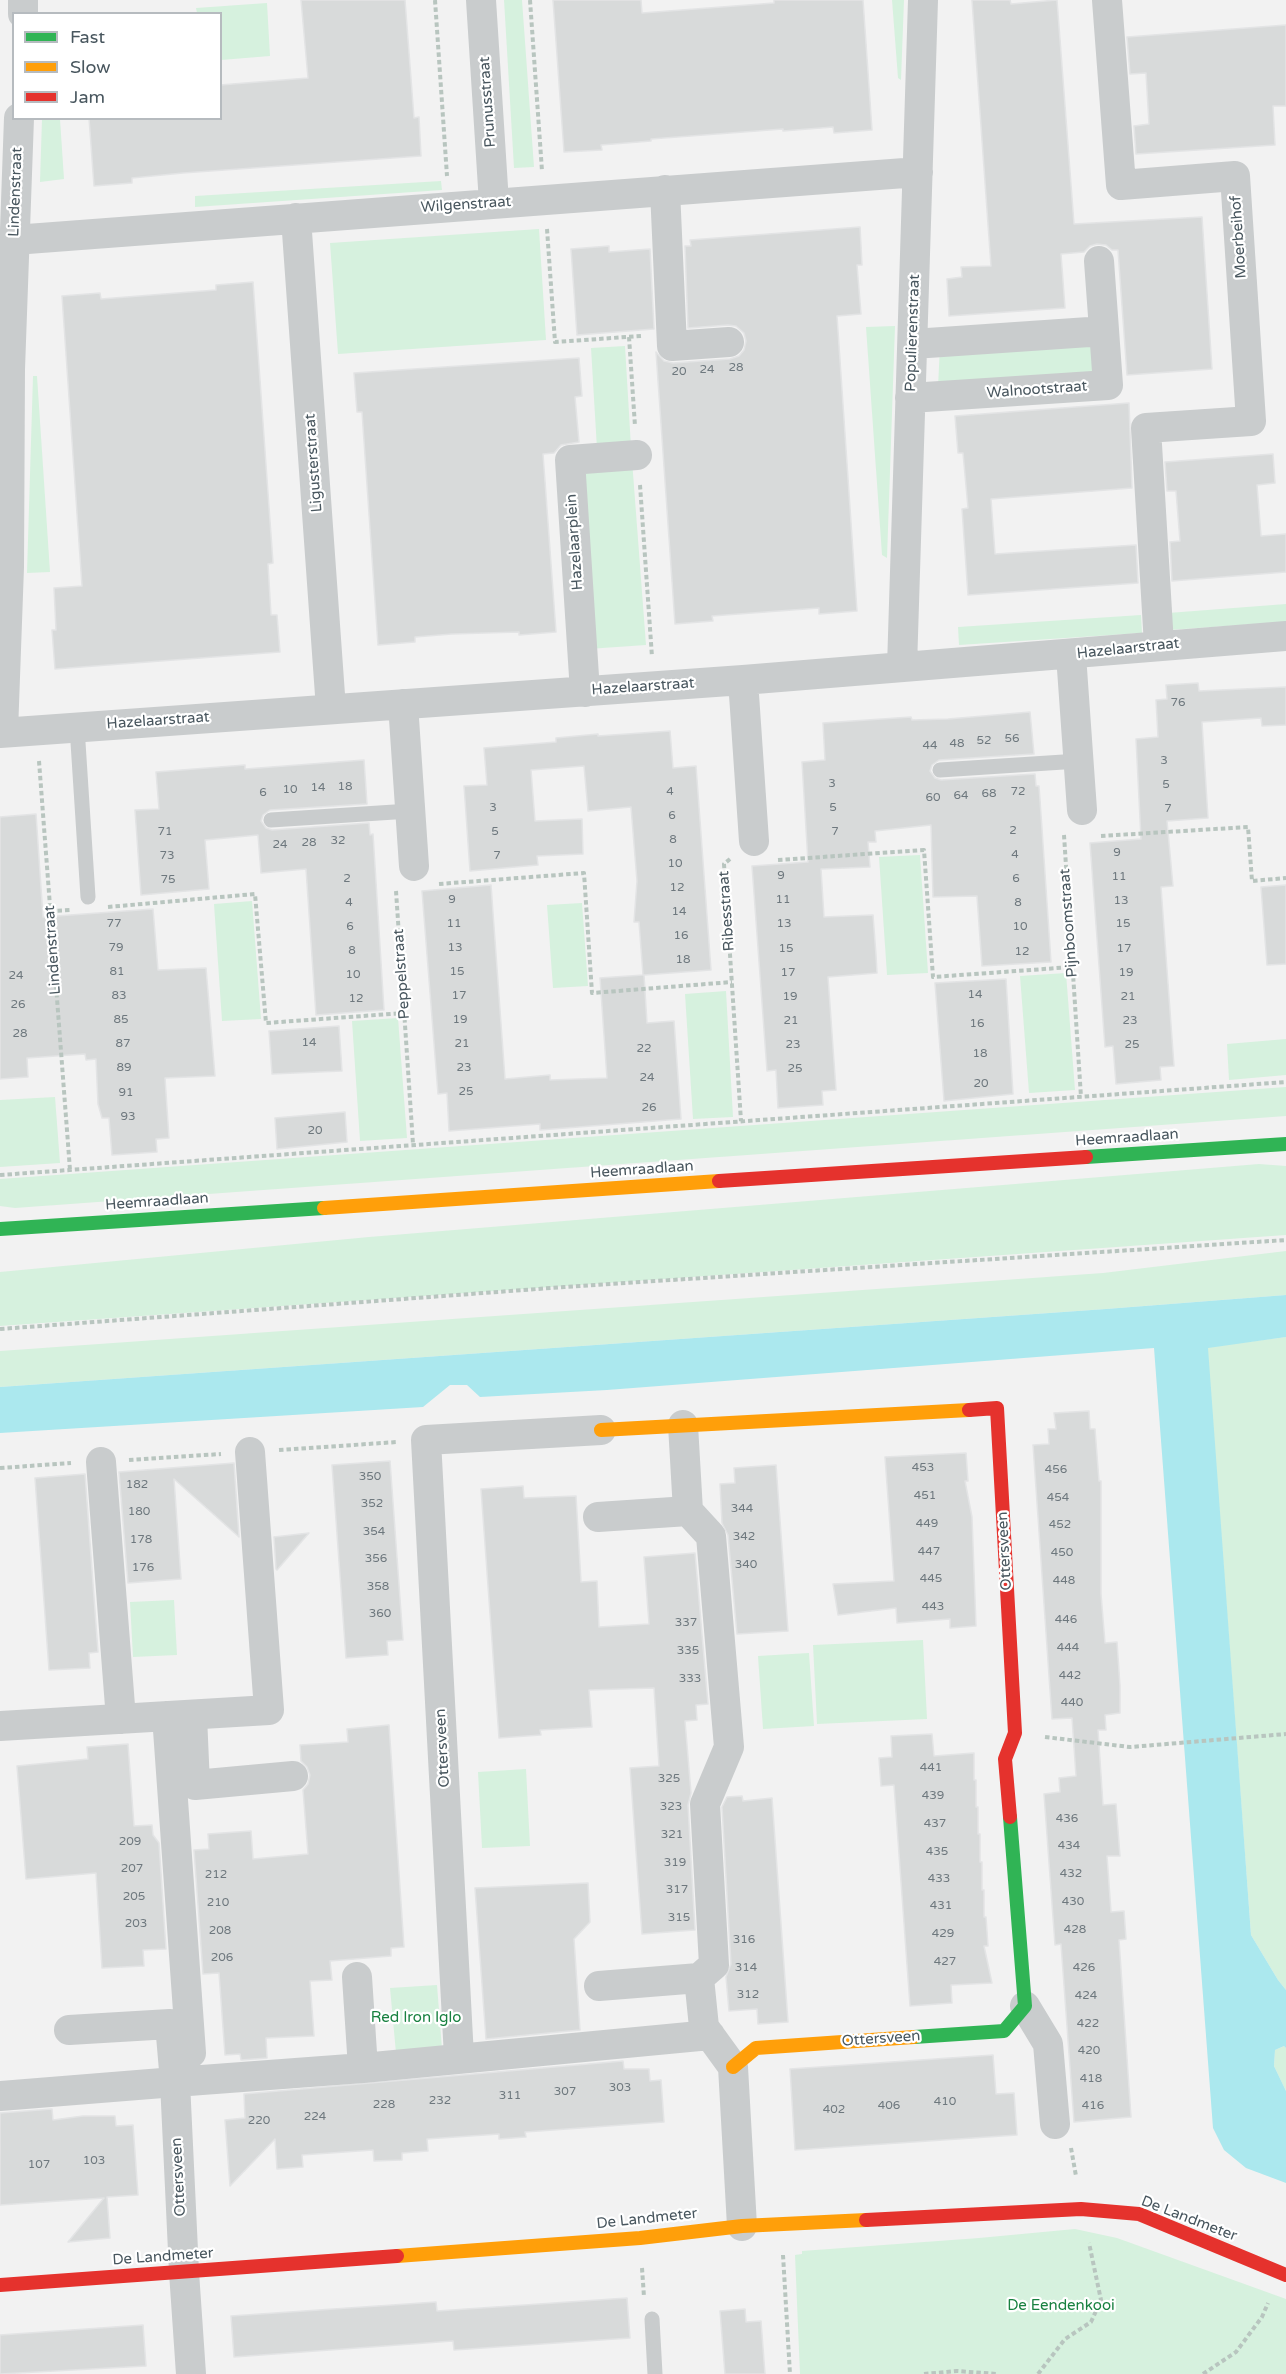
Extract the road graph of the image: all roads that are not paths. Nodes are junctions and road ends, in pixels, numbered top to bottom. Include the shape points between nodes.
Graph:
1 (481, 0) edge
2 (923, 0) edge
3 (1107, 0) edge
4 (19, 120) edge
5 (918, 172) junction
6 (665, 190) junction
7 (494, 203) junction
8 (296, 218) junction
9 (14, 240) junction
10 (1099, 261) dead end
11 (1104, 331) junction
12 (729, 342) dead end
13 (913, 344) junction
14 (910, 398) junction
15 (638, 456) road end
16 (1286, 636) edge
17 (1160, 645) junction
18 (1071, 655) junction
19 (902, 667) junction
20 (743, 680) junction
21 (585, 692) junction
22 (403, 704) junction
23 (331, 709) junction
24 (77, 727) junction
25 (2, 733) edge
26 (1079, 761) junction
27 (940, 770) dead end
28 (410, 811) junction
29 (271, 820) dead end
30 (1079, 824) road end
31 (753, 855) road end
32 (423, 875) road end
33 (88, 897) dead end
34 (1286, 1144) edge
35 (0, 1229) edge
36 (684, 1425) junction
37 (601, 1430) joint
38 (250, 1452) road end
39 (101, 1462) road end
40 (688, 1511) junction
41 (598, 1517) dead end
42 (179, 1716) junction
43 (121, 1719) junction
44 (0, 1726) edge
45 (293, 1776) dead end
46 (357, 1977) dead end
47 (699, 1978) junction
48 (599, 1986) dead end
49 (1025, 2006) junction
50 (69, 2030) dead end
51 (710, 2035) junction
52 (459, 2057) junction
53 (733, 2067) junction
54 (363, 2068) junction
55 (184, 2081) junction
56 (0, 2096) edge
57 (1055, 2124) road end
58 (742, 2226) junction
59 (184, 2272) junction
60 (1283, 2274) edge
61 (0, 2285) edge
62 (652, 2319) road end
63 (191, 2374) edge
64 (656, 2374) edge

1 - 7 street, Prunusstraat
2 - 5 street, Populierenstraat
3 - 17 street, Moerbeihof via 1121,185 1235,177 1251,421 1146,428
4 - 9 street, Lindenstraat
5 - 6 street, Wilgenstraat
5 - 13 street, Populierenstraat
6 - 7 street, Wilgenstraat
6 - 12 street via 672,346
7 - 8 street, Wilgenstraat
8 - 9 street, Wilgenstraat
8 - 23 street, Ligusterstraat
9 - 25 street, Lindenstraat
10 - 11 street, Walnootstraat
11 - 13 street
11 - 14 street, Walnootstraat via 1108,385
13 - 14 street, Populierenstraat
14 - 19 street, Populierenstraat
15 - 21 street, Hazelaarplein via 570,460
16 - 17 street, Hazelaarstraat
17 - 18 street, Hazelaarstraat
18 - 19 street, Hazelaarstraat
18 - 26 street
19 - 20 street, Hazelaarstraat
20 - 21 street, Hazelaarstraat
20 - 31 street
21 - 22 street, Hazelaarstraat
22 - 23 street, Hazelaarstraat
22 - 28 street
23 - 24 street, Hazelaarstraat
24 - 25 street, Hazelaarstraat
24 - 33 lane
26 - 27 lane
26 - 30 street
28 - 29 lane
28 - 32 street
34 - 35 street, Heemraadlaan
36 - 37 street, Ottersveen
36 - 40 street
36 - 49 street, Ottersveen via 997,1408 1015,1733 1005,1759
37 - 52 street, Ottersveen via 426,1440
38 - 42 street via 269,1710
39 - 43 street
40 - 41 street
40 - 47 street via 711,1536 729,1747 705,1804 714,1965
42 - 43 street
42 - 45 street via 195,1785
42 - 55 street
43 - 44 street
46 - 54 street
47 - 48 street
47 - 51 street via 704,2027
49 - 53 street, Ottersveen via 1004,2031 756,2048
49 - 57 street, Ottersveen via 1048,2044
50 - 55 street, Ottersveen via 170,2024
51 - 52 street
51 - 53 street
52 - 54 street
53 - 58 street
54 - 55 street
55 - 56 street
55 - 59 street, Ottersveen
58 - 59 street, De Landmeter via 640,2238
58 - 60 street, De Landmeter via 1081,2208 1139,2214
59 - 61 street, De Landmeter
59 - 63 street, Ottersveen
62 - 64 lane

